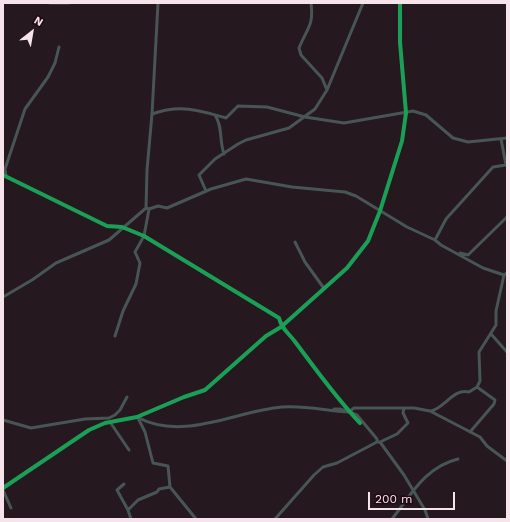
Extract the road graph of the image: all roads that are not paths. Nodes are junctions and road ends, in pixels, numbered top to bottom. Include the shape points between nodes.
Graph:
1 (50, 3) edge
2 (69, 3) edge
3 (158, 3) edge
4 (311, 3) edge
5 (363, 3) edge
6 (400, 3) edge
7 (59, 47) dead end
8 (327, 90) junction
9 (406, 113) junction
10 (152, 114) junction
11 (216, 115) junction
12 (305, 117) junction
13 (507, 138) edge
14 (501, 139) junction
15 (224, 154) junction
16 (4, 176) edge
17 (206, 191) junction
18 (148, 208) junction
19 (380, 211) junction
20 (507, 217) edge
21 (122, 227) junction
22 (144, 236) junction
23 (435, 240) junction
24 (295, 242) dead end
25 (456, 253) junction
26 (505, 274) edge
27 (323, 287) junction
28 (3, 297) edge
29 (281, 327) junction
30 (492, 334) junction
31 (115, 336) dead end
32 (507, 352) edge
33 (476, 387) junction
34 (127, 397) dead end
35 (404, 408) junction
36 (430, 411) junction
37 (349, 412) junction
38 (137, 417) junction
39 (3, 420) edge
40 (110, 422) junction
41 (360, 423) dead end
42 (470, 432) junction
43 (379, 442) junction
44 (129, 450) dead end
45 (458, 459) dead end
46 (507, 461) edge
47 (124, 484) dead end
48 (170, 487) junction
49 (3, 489) edge
50 (412, 489) junction
51 (11, 508) dead end
52 (128, 510) junction
53 (131, 519) edge
54 (196, 519) edge
55 (275, 519) edge
56 (392, 519) edge
57 (428, 519) edge

1 - 2 street
3 - 10 street
4 - 8 street via 313,17 299,48 301,55 322,78
5 - 8 street
6 - 9 street via 400,42
7 - 16 street via 48,77 25,109
8 - 12 street via 315,109
9 - 12 street via 362,118 344,123
9 - 14 street via 413,111 426,115 453,138 468,142
9 - 19 street via 402,141
10 - 11 street via 182,108
10 - 18 street via 147,170
11 - 12 street via 226,118 238,106 267,107
11 - 15 street via 221,128
12 - 15 street via 289,128 246,140
13 - 14 street
14 - 23 street via 506,165 493,167 446,219
15 - 17 street via 199,175
16 - 21 street via 107,226
17 - 18 street via 167,208
17 - 19 street via 246,179 345,192
18 - 21 street
18 - 22 street via 150,214
19 - 23 street
19 - 27 street via 368,241 347,268
20 - 25 street via 468,256
21 - 22 street
21 - 28 street via 109,240 56,263
22 - 29 street via 279,318
22 - 31 street via 135,252 140,263 136,284
23 - 25 street
24 - 27 street via 304,262
25 - 26 street via 484,268
26 - 30 street via 496,311 496,325
27 - 29 street
29 - 37 street via 295,341
29 - 38 street via 266,336 205,390
30 - 32 street
30 - 33 street via 479,352 480,381
33 - 36 street via 469,392 451,396 438,409
33 - 42 street via 495,400
34 - 39 street via 120,410 109,418 31,428
35 - 36 street
35 - 37 street via 354,408
35 - 43 street via 403,413 408,423 397,434
36 - 42 street
37 - 38 street via 340,409 281,407 177,427 161,427
37 - 41 street
37 - 43 street via 357,415
38 - 40 street
38 - 48 street via 145,432 153,463 168,466
40 - 44 street
40 - 49 street via 83,433
42 - 46 street via 480,437 487,446
43 - 50 street
43 - 55 street via 324,467
45 - 50 street via 446,462
47 - 52 street via 117,490
48 - 52 street via 159,489 138,500
48 - 54 street
49 - 51 street
50 - 56 street
50 - 57 street
52 - 53 street

